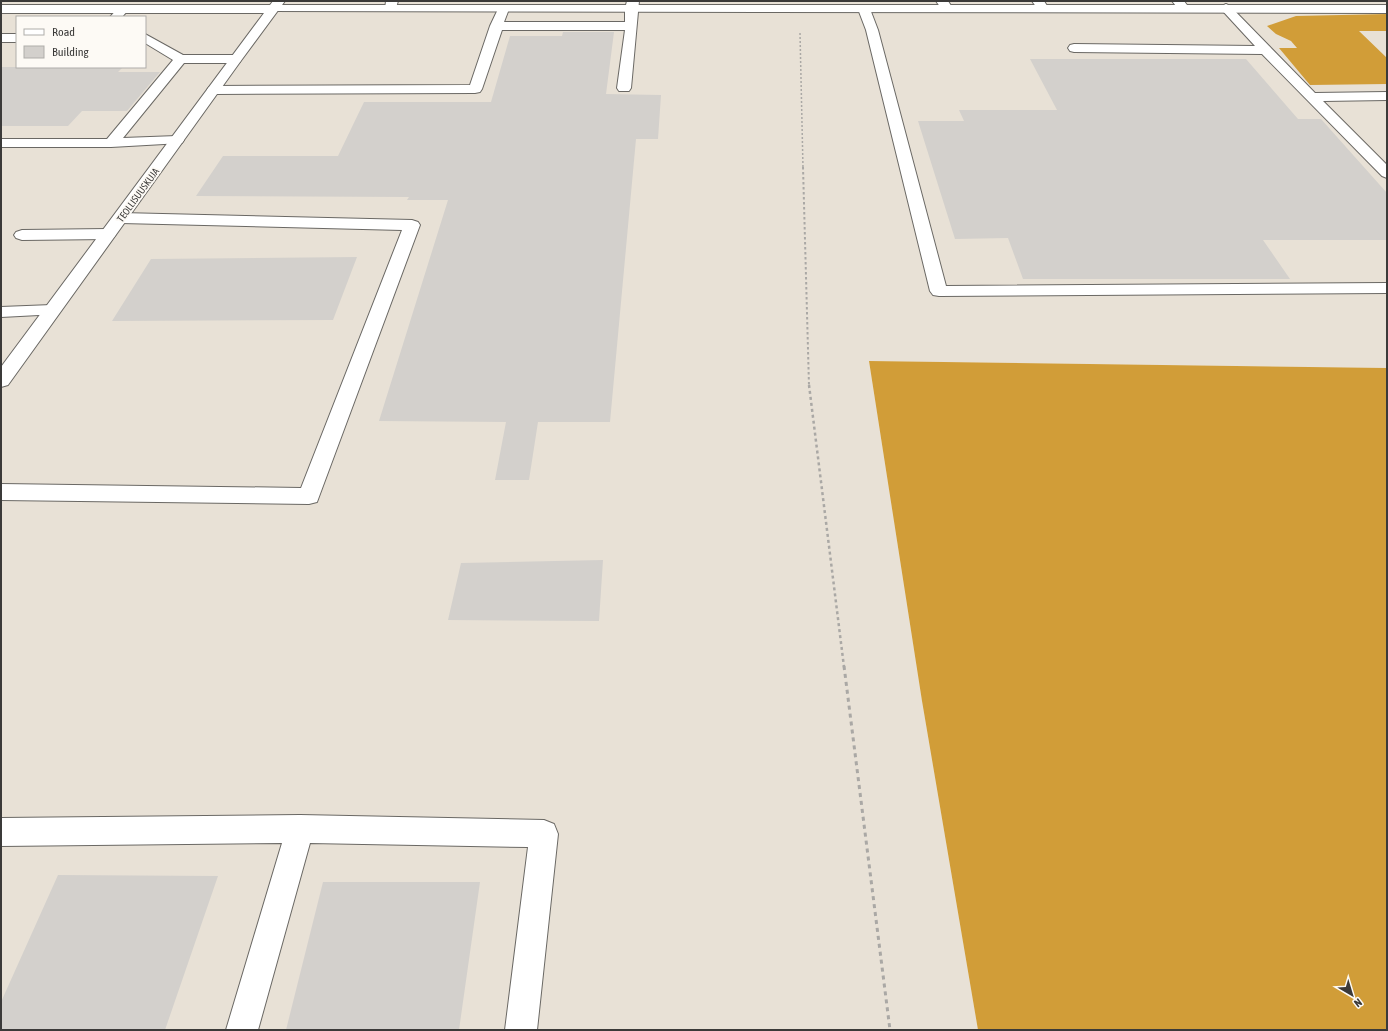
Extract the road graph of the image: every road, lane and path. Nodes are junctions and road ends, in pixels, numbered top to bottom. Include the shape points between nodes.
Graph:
1 (277, 5) edge
2 (392, 5) edge
3 (632, 5) edge
4 (945, 5) edge
5 (1040, 5) edge
6 (1181, 5) edge
7 (1226, 8) junction
8 (1, 9) edge
9 (503, 9) junction
10 (800, 9) junction
11 (864, 9) junction
12 (1387, 9) edge
13 (120, 13) edge
14 (496, 26) junction
15 (631, 26) junction
16 (1, 38) edge
17 (16, 38) edge
18 (146, 39) edge
19 (1074, 48) dead end
20 (1265, 50) junction
21 (180, 59) junction
22 (235, 59) junction
23 (624, 88) dead end
24 (214, 90) junction
25 (1387, 96) edge
26 (1312, 97) junction
27 (177, 140) junction
28 (1, 143) edge
29 (111, 143) junction
30 (1387, 173) edge
31 (121, 218) junction
32 (108, 234) junction
33 (22, 235) dead end
34 (1387, 288) edge
35 (52, 310) junction
36 (1, 312) edge
37 (1, 381) edge
38 (1, 492) edge
39 (300, 829) junction
40 (1, 832) edge
41 (242, 1030) edge
42 (521, 1030) edge
43 (890, 1030) edge

1 - 2 street
1 - 13 street
1 - 22 street, TEOLLISUUSKUJA
2 - 9 street
3 - 9 street
3 - 10 street
3 - 15 street
4 - 5 street
4 - 11 street
5 - 6 street
6 - 7 street
7 - 12 street
7 - 20 street
8 - 13 street
9 - 14 street
10 - 11 street
10 - 43 path via 809,393
11 - 34 street via 872,30 939,291
14 - 15 street
14 - 24 street via 475,89
15 - 23 street
16 - 17 street
18 - 21 street
19 - 20 street
20 - 26 street
21 - 22 street
21 - 29 street
22 - 24 street, TEOLLISUUSKUJA
24 - 27 street, TEOLLISUUSKUJA
25 - 26 street
26 - 30 street
27 - 29 street
27 - 31 street, TEOLLISUUSKUJA
28 - 29 street
31 - 32 street, TEOLLISUUSKUJA
31 - 38 street via 412,225 309,496
32 - 33 street
32 - 35 street, TEOLLISUUSKUJA
35 - 36 street
35 - 37 street, TEOLLISUUSKUJA
39 - 40 street
39 - 41 street
39 - 42 street via 544,834

